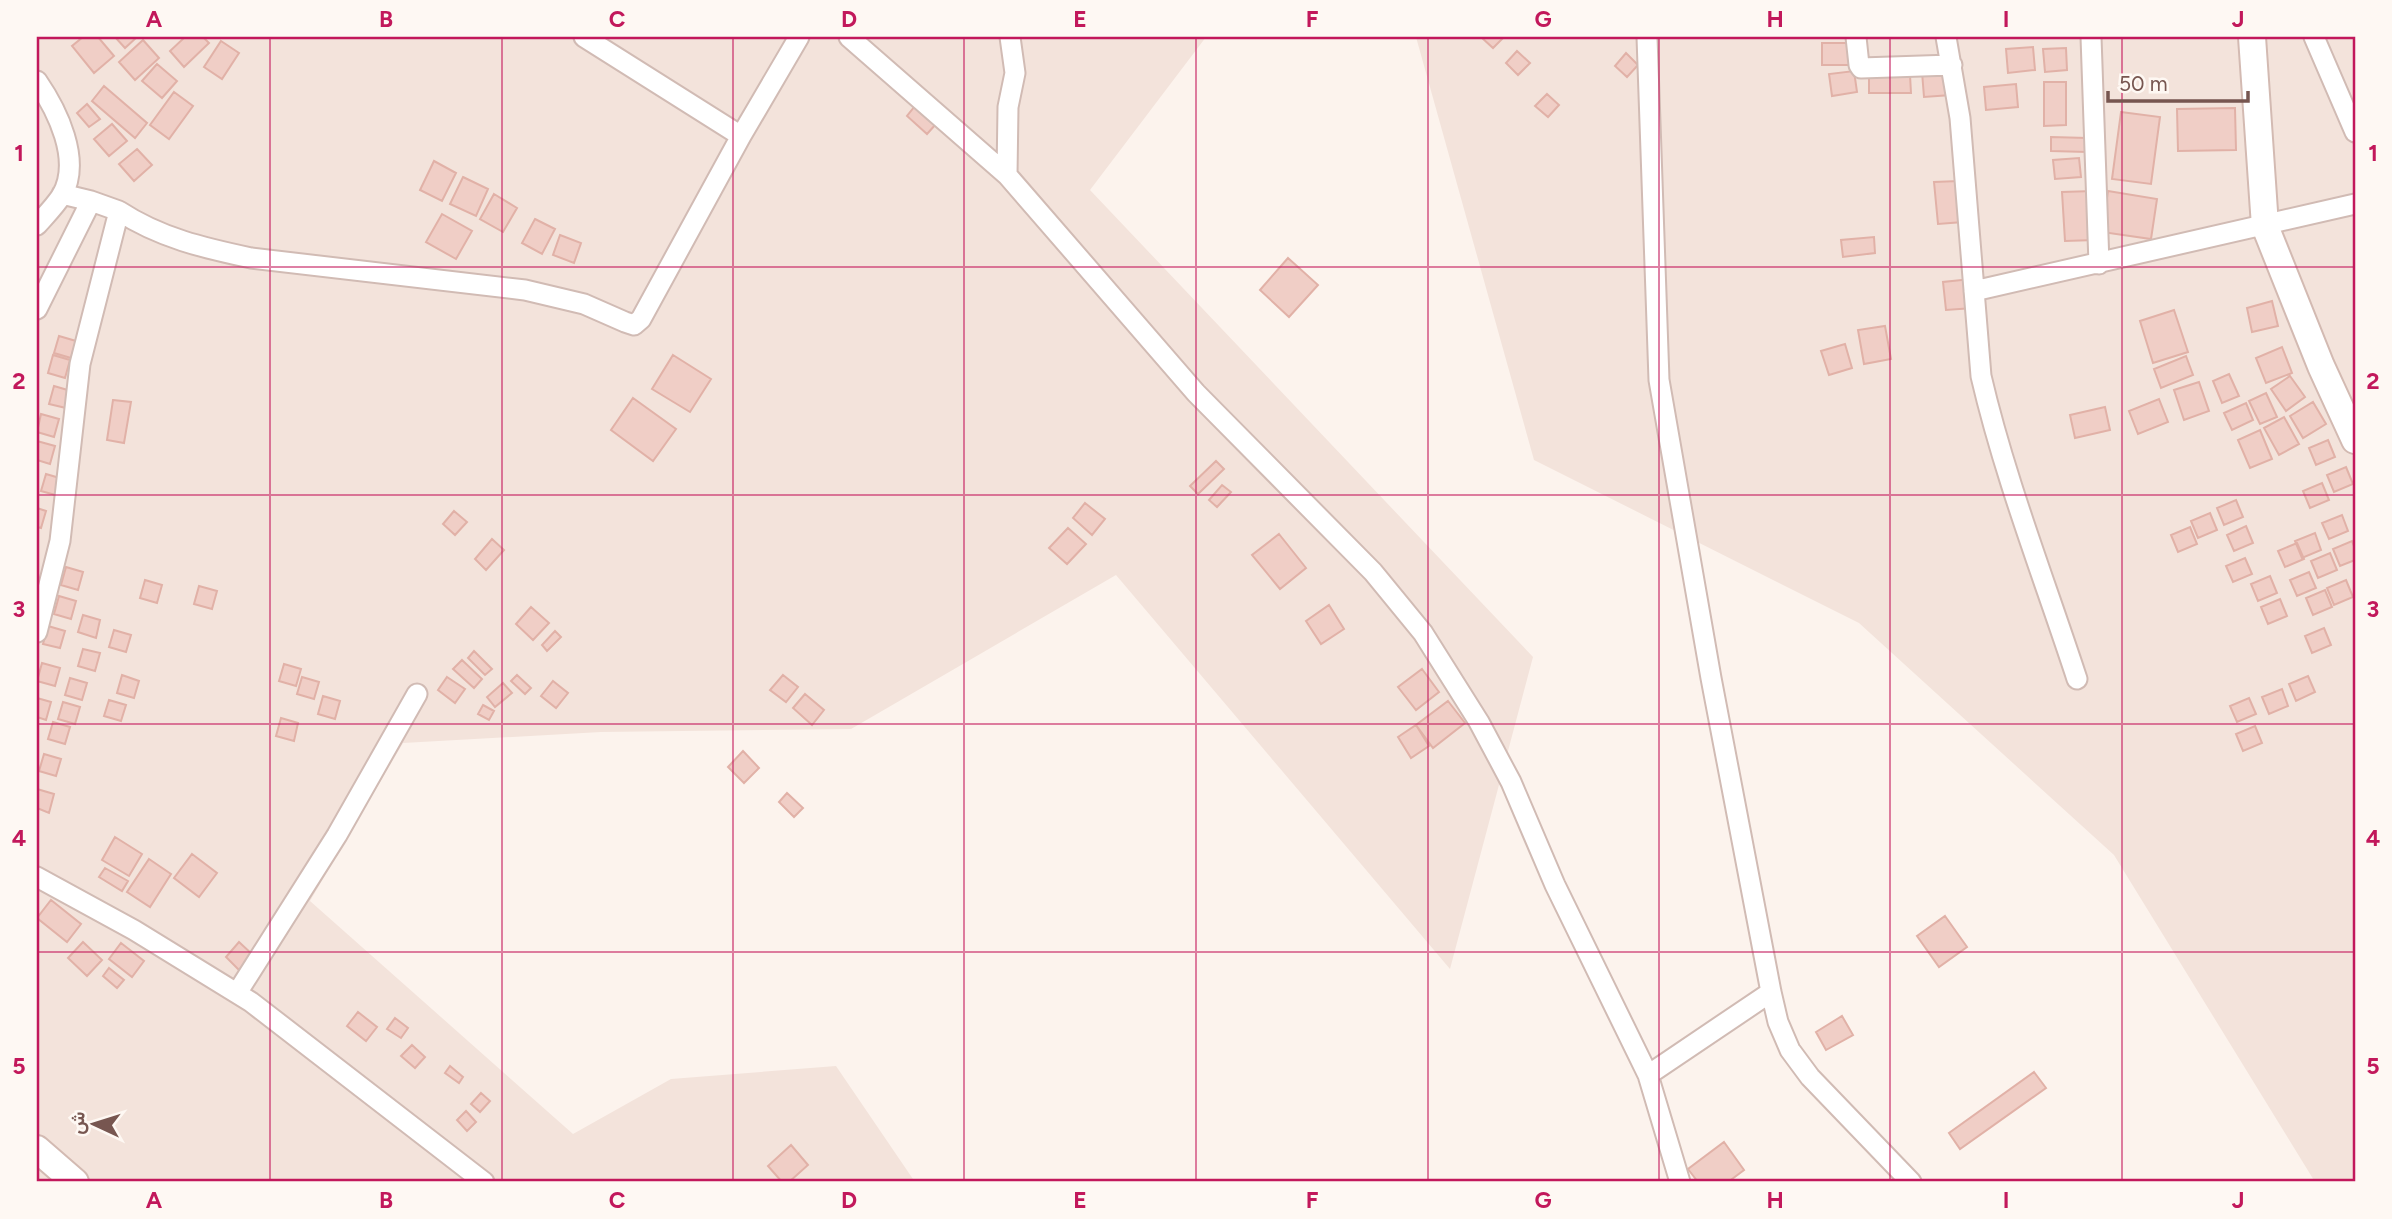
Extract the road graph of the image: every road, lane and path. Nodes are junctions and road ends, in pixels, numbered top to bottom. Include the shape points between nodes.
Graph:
1 (584, 37) edge
2 (799, 37) edge
3 (849, 37) edge
4 (1010, 37) edge
5 (1647, 37) edge
6 (1856, 37) edge
7 (1946, 37) edge
8 (2091, 37) edge
9 (2252, 37) edge
10 (2314, 37) edge
11 (1952, 65) junction
12 (37, 81) edge
13 (2355, 132) edge
14 (741, 136) junction
15 (1007, 175) junction
16 (62, 194) junction
17 (91, 201) junction
18 (2355, 204) edge
19 (119, 211) junction
20 (37, 225) edge
21 (2265, 226) junction
22 (2099, 264) junction
23 (1974, 291) junction
24 (37, 309) edge
25 (2355, 440) edge
26 (37, 632) edge
27 (2077, 679) dead end
28 (417, 694) dead end
29 (37, 877) edge
30 (1771, 992) junction
31 (236, 993) junction
32 (1648, 1075) junction
33 (37, 1149) edge
34 (75, 1182) edge
35 (484, 1182) edge
36 (1680, 1182) edge
37 (1911, 1182) edge

1 - 14 street
2 - 14 street
3 - 15 street
4 - 15 street via 1015,73 1008,107
5 - 30 street via 1659,380
6 - 11 street via 1861,68
7 - 11 street
8 - 22 street
9 - 21 street
10 - 13 street
11 - 23 street
12 - 16 street via 64,137 69,163
14 - 19 street via 634,325 584,304 525,290 222,252 162,235
15 - 32 street via 1196,393 1373,572 1423,634 1511,782 1555,885
16 - 17 street
16 - 20 street
17 - 19 street
17 - 24 street
18 - 21 street
19 - 26 street via 80,364 60,541
21 - 22 street
21 - 25 street
22 - 23 street
23 - 27 street via 1979,363 1990,414
28 - 31 street via 337,835
29 - 31 street
30 - 32 street
30 - 37 street via 1790,1050 1810,1077
31 - 35 street
32 - 36 street
33 - 34 street

